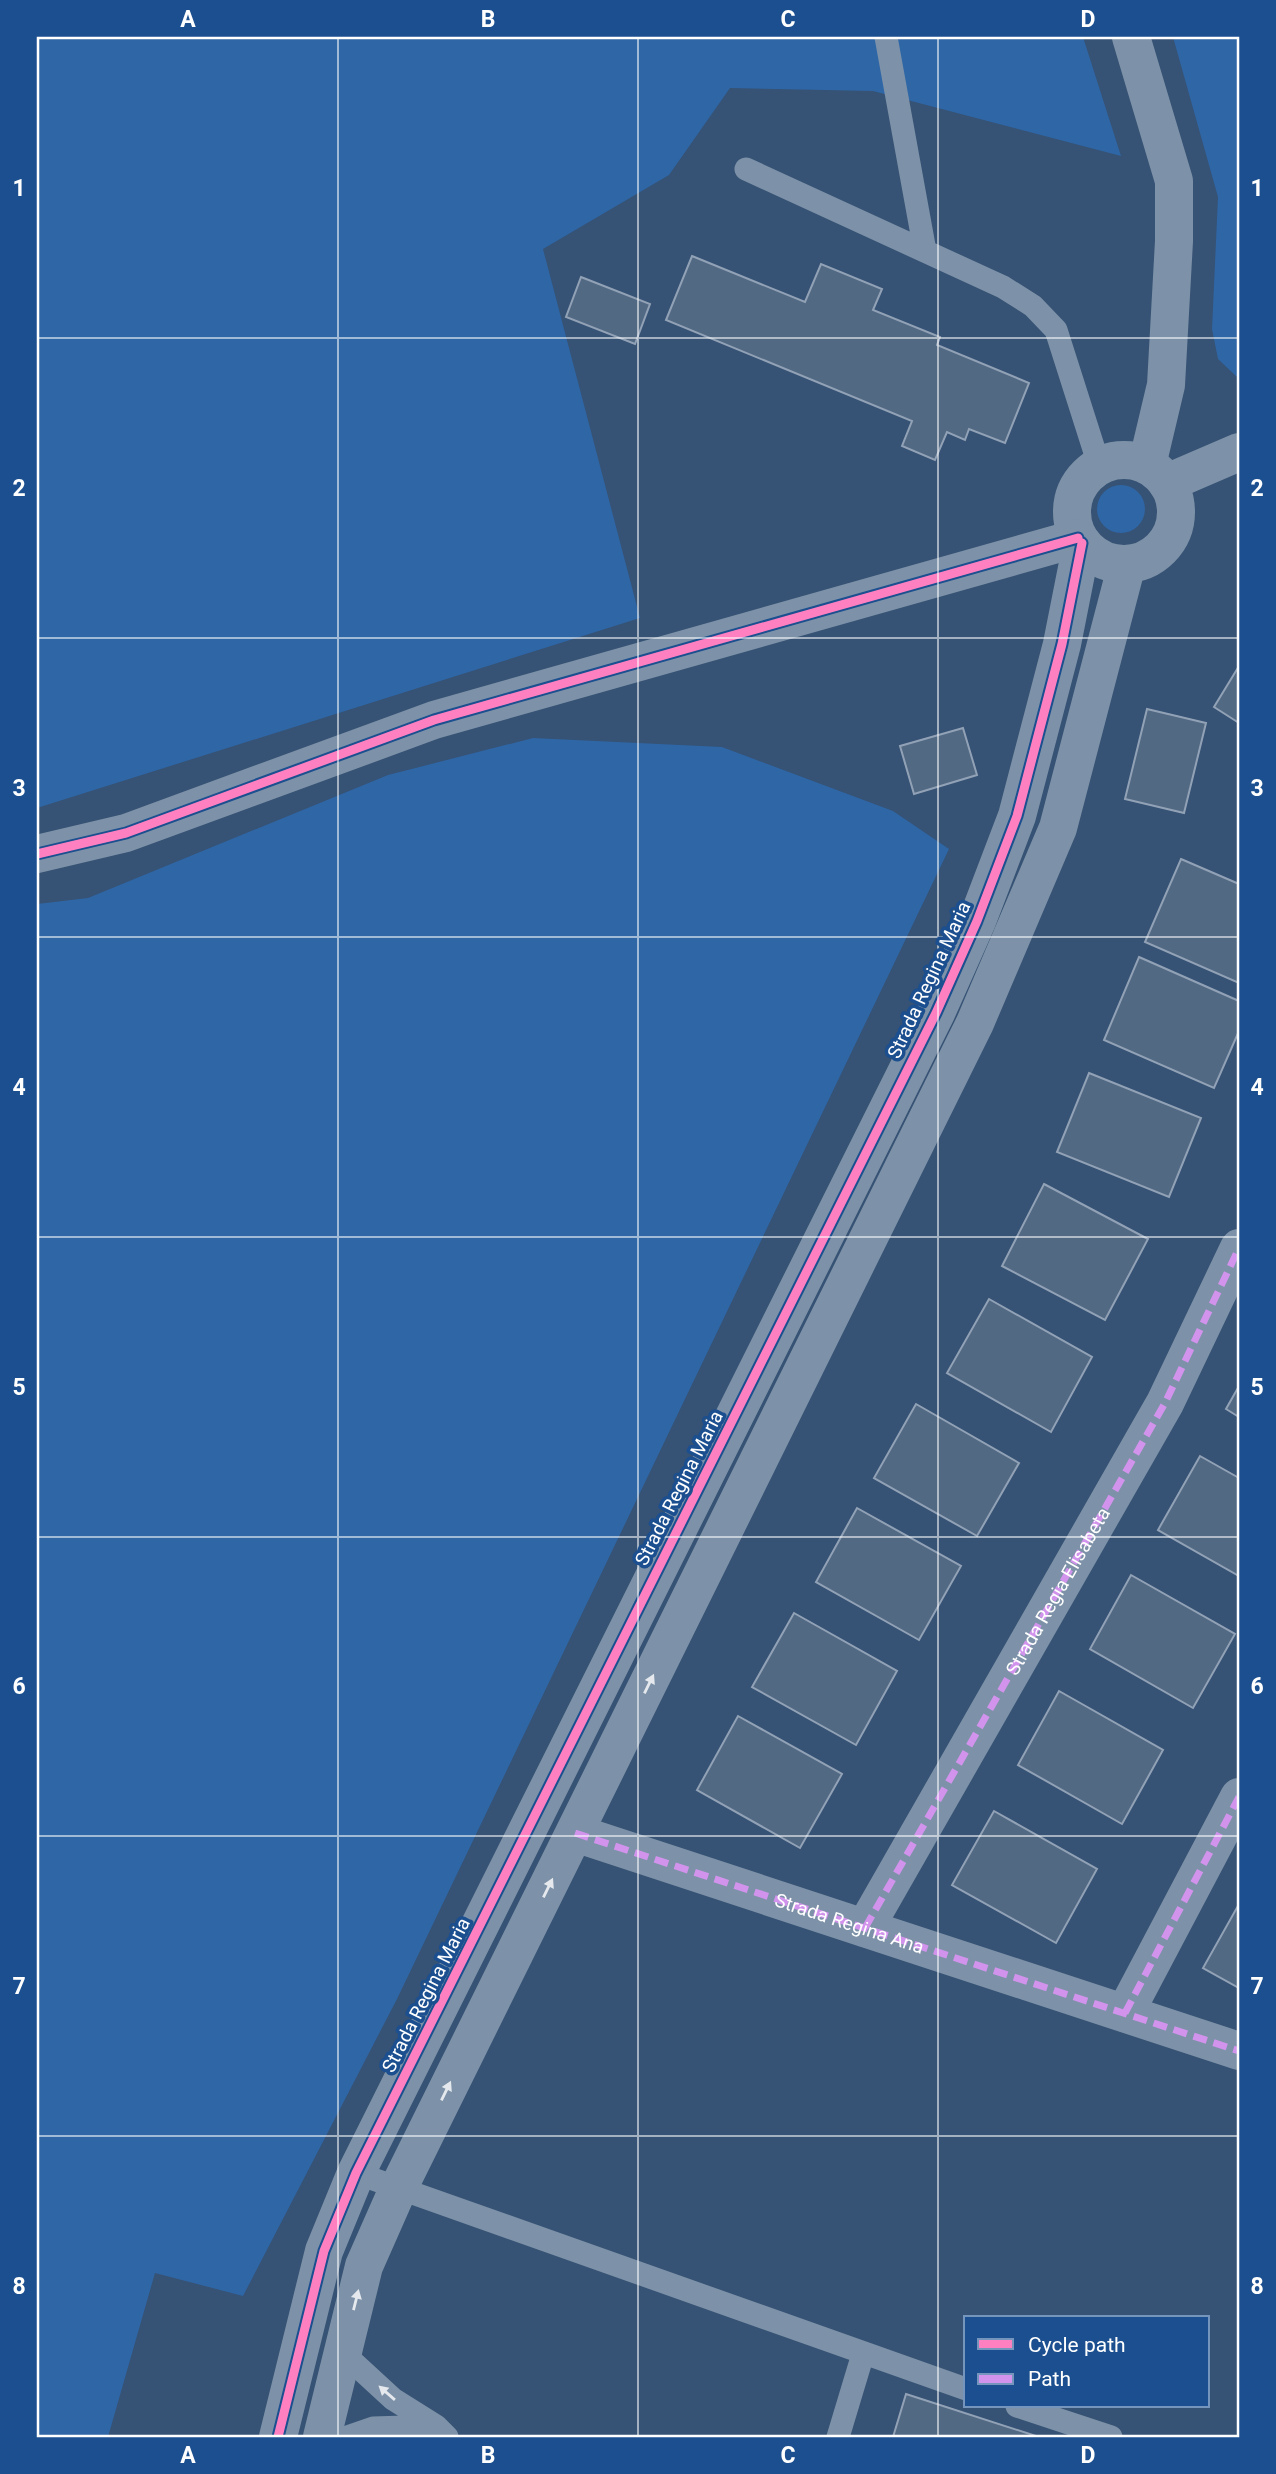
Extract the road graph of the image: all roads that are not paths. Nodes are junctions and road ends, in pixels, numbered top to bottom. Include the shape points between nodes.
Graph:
1 (886, 37) edge
2 (1130, 37) edge
3 (746, 169) dead end
4 (925, 251) junction
5 (1239, 452) edge
6 (1099, 466) junction
7 (1157, 474) junction
8 (1080, 540) junction
9 (1127, 564) junction
10 (37, 854) edge
11 (1239, 1248) edge
12 (1239, 1797) edge
13 (575, 1833) junction
14 (865, 1928) junction
15 (1125, 2013) junction
16 (1239, 2051) edge
17 (356, 2173) junction
18 (398, 2189) junction
19 (343, 2353) junction
20 (863, 2354) junction
21 (964, 2388) edge
22 (1023, 2408) edge
23 (441, 2432) edge
24 (278, 2437) edge
25 (322, 2437) edge
26 (347, 2437) edge
27 (838, 2437) edge
28 (1111, 2437) edge

1 - 4 lane
2 - 7 street via 1174,181 1166,385
3 - 4 lane
4 - 6 lane via 1003,287 1033,306 1056,330
5 - 7 street
6 - 7 street via 1123,460
6 - 8 street via 1076,492 1072,509
7 - 9 street via 1176,512 1166,542 1142,561
8 - 9 street via 1095,555
8 - 10 street via 434,720 127,833
8 - 17 street, Strada Regina Maria via 1062,645 1017,816 946,990
13 -> 9 street via 1015,936 1058,828
11 - 14 street, Strada Regia Elisabeta via 1165,1404
12 - 15 street
13 - 14 street, Strada Regina Ana
18 -> 13 street
14 - 15 street, Strada Regina Ana
15 - 16 street, Strada Regina Ana
17 - 18 lane
17 - 24 street, Strada Regina Maria via 324,2250
19 -> 18 street via 364,2266
18 - 20 lane
23 -> 19 lane via 393,2399
19 - 25 street
20 - 21 lane
20 - 27 lane
22 - 28 lane
23 - 26 lane via 373,2428

